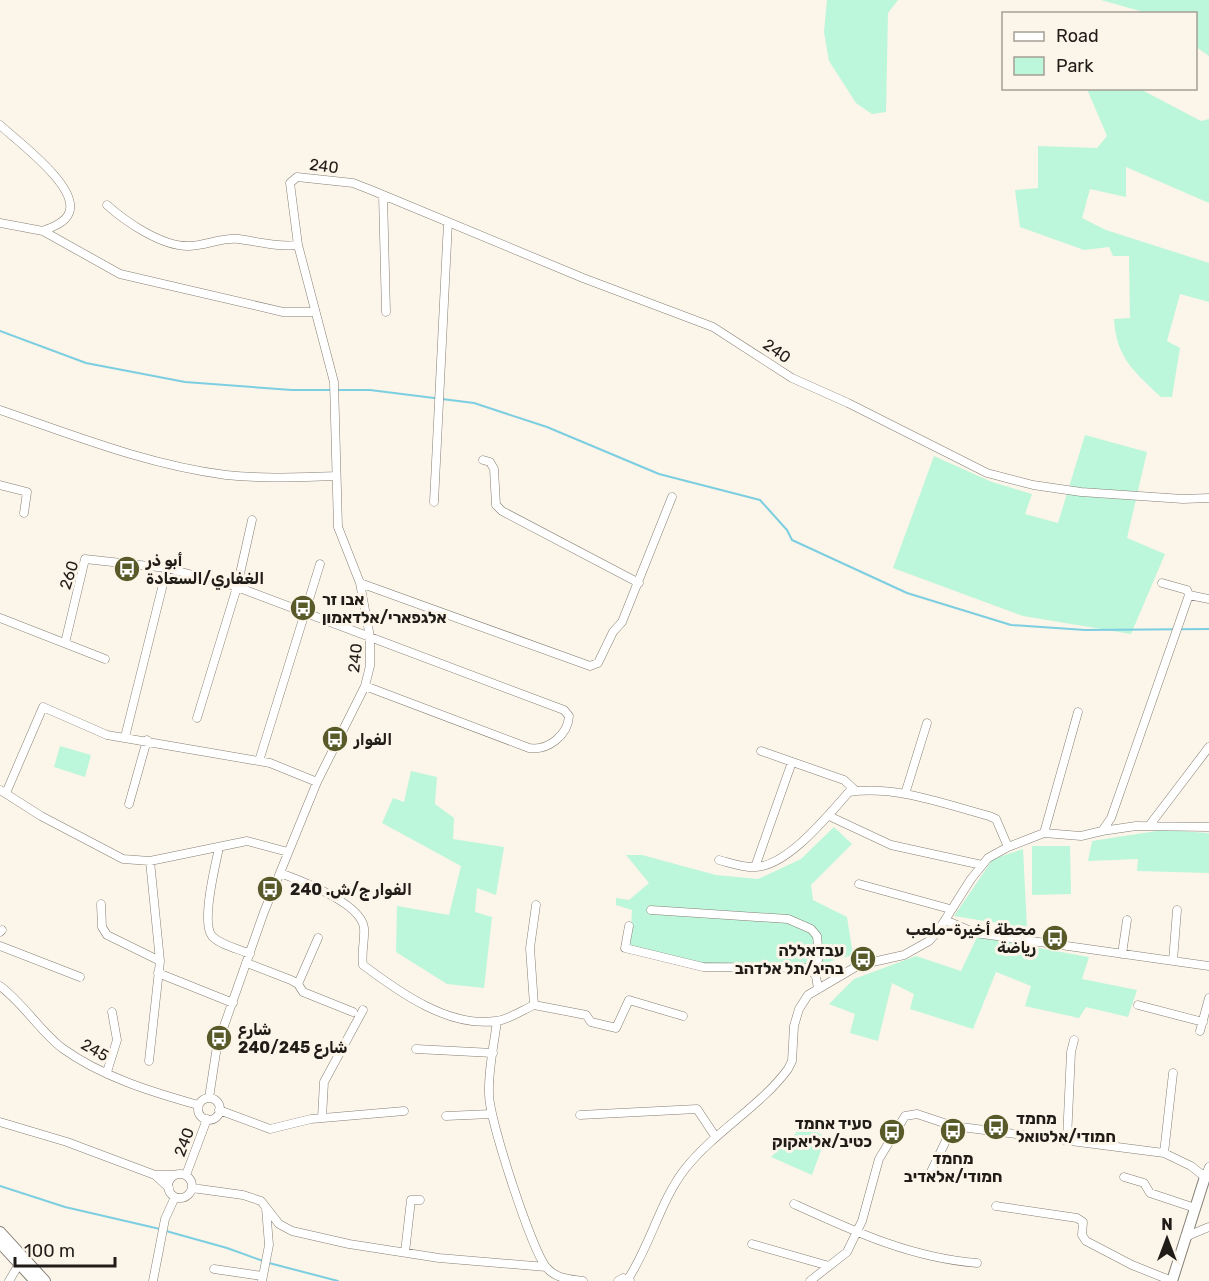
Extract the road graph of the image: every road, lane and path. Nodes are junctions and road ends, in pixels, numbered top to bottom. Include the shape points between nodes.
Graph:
1 (0, 125) edge
2 (383, 195) junction
3 (107, 205) dead end
4 (448, 222) junction
5 (0, 223) edge
6 (43, 231) junction
7 (298, 245) junction
8 (314, 312) junction
9 (386, 312) dead end
10 (0, 410) edge
11 (483, 460) dead end
12 (336, 476) junction
13 (0, 485) edge
14 (672, 497) dead end
15 (1209, 498) edge
16 (434, 502) dead end
17 (24, 513) dead end
18 (252, 520) dead end
19 (320, 564) dead end
20 (167, 568) junction
21 (360, 583) junction
22 (639, 583) junction
23 (1162, 584) dead end
24 (237, 587) junction
25 (1189, 595) junction
26 (1209, 599) edge
27 (306, 612) junction
28 (0, 618) edge
29 (370, 638) junction
30 (65, 643) junction
31 (105, 659) dead end
32 (365, 686) junction
33 (1078, 712) dead end
34 (197, 718) dead end
35 (927, 723) dead end
36 (125, 737) junction
37 (147, 740) junction
38 (1209, 747) edge
39 (761, 751) dead end
40 (259, 760) junction
41 (792, 762) junction
42 (316, 782) junction
43 (3, 791) edge
44 (856, 791) junction
45 (905, 794) junction
46 (129, 804) dead end
47 (829, 816) junction
48 (1149, 826) junction
49 (1209, 827) edge
50 (1102, 831) junction
51 (1044, 834) junction
52 (1008, 847) junction
53 (219, 848) junction
54 (288, 852) junction
55 (719, 860) dead end
56 (150, 861) junction
57 (982, 865) junction
58 (755, 867) junction
59 (280, 873) junction
60 (859, 884) dead end
61 (101, 904) dead end
62 (536, 905) dead end
63 (950, 909) junction
64 (651, 910) dead end
65 (1178, 910) dead end
66 (945, 920) junction
67 (1127, 920) dead end
68 (629, 926) dead end
69 (318, 938) dead end
70 (0, 946) edge
71 (250, 954) junction
72 (1122, 954) junction
73 (160, 961) junction
74 (1173, 961) junction
75 (247, 963) junction
76 (1209, 966) edge
77 (814, 972) junction
78 (158, 973) junction
79 (80, 977) dead end
80 (298, 984) junction
81 (0, 986) edge
82 (818, 989) junction
83 (1209, 998) edge
84 (233, 1003) junction
85 (534, 1005) junction
86 (1138, 1005) dead end
87 (363, 1010) dead end
88 (112, 1012) dead end
89 (353, 1012) dead end
90 (683, 1016) dead end
91 (497, 1021) junction
92 (1203, 1022) junction
93 (1200, 1031) dead end
94 (1074, 1040) dead end
95 (416, 1049) dead end
96 (493, 1053) junction
97 (149, 1061) dead end
98 (107, 1072) junction
99 (1173, 1073) dead end
100 (209, 1098) junction
101 (198, 1105) junction
102 (219, 1110) junction
103 (404, 1111) dead end
104 (491, 1114) junction
105 (580, 1115) dead end
106 (446, 1116) dead end
107 (322, 1118) junction
108 (207, 1119) junction
109 (0, 1122) edge
110 (953, 1126) junction
111 (715, 1136) junction
112 (1067, 1140) junction
113 (1164, 1153) junction
114 (1207, 1172) edge
115 (155, 1175) junction
116 (175, 1175) junction
117 (186, 1175) junction
118 (1124, 1177) dead end
119 (928, 1178) dead end
120 (169, 1188) junction
121 (192, 1188) junction
122 (175, 1197) junction
123 (420, 1200) dead end
124 (794, 1204) dead end
125 (266, 1206) junction
126 (996, 1206) dead end
127 (1195, 1208) junction
128 (1209, 1227) edge
129 (0, 1232) edge
130 (857, 1232) junction
131 (1185, 1237) junction
132 (0, 1243) edge
133 (752, 1244) dead end
134 (405, 1252) junction
135 (977, 1263) dead end
136 (19, 1264) junction
137 (829, 1266) junction
138 (546, 1267) junction
139 (214, 1269) dead end
140 (262, 1279) edge
141 (558, 1279) edge
142 (629, 1280) edge
143 (9, 1281) edge
144 (35, 1281) edge
145 (45, 1281) edge
146 (153, 1281) edge
147 (583, 1281) edge
148 (619, 1281) edge
149 (810, 1281) edge
150 (1172, 1281) edge

1 - 6 street via 49,170 70,199 66,219
2 - 4 street, 240
2 - 7 street, 240 via 353,183 297,177 290,183 289,193
2 - 9 street
3 - 7 street via 131,225 187,246 237,239 276,246
4 - 15 street, 240 via 713,327 792,378 987,473 1081,492
4 - 16 street
5 - 6 street
6 - 8 street via 120,274 284,312
7 - 8 street, 240
8 - 12 street, 240 via 334,382
10 - 12 street via 113,448 194,469 227,475
11 - 22 street via 494,469 496,505 502,511
12 - 21 street, 240 via 338,528
13 - 17 street via 27,492
14 - 22 street
18 - 24 street
19 - 27 street
20 - 24 street, 260
20 - 30 street, 260 via 85,559
20 - 36 street
21 - 22 street via 590,666 598,663
21 - 29 street, 240
23 - 25 street via 1187,590
24 - 27 street, 260
24 - 34 street
25 - 26 street
25 - 50 street via 1111,818
27 - 29 street, 260
27 - 40 street
28 - 30 street
29 - 32 street, 240
29 - 32 street, 260 via 564,710 569,721 552,744 529,748
30 - 31 street
32 - 42 street, 240
33 - 51 street
35 - 45 street
36 - 37 street
36 - 43 street via 107,735 43,706
37 - 40 street
37 - 46 street
38 - 48 street
39 - 41 street
40 - 42 street
41 - 44 street via 844,780
41 - 58 street
42 - 54 street, 240
43 - 56 street via 41,816 123,859
44 - 45 street
44 - 47 street via 849,792
45 - 52 street via 996,819
47 - 57 street via 891,844
47 - 58 street via 782,858
48 - 49 street
48 - 50 street
50 - 51 street via 1081,836
51 - 52 street
52 - 57 street
53 - 54 street via 247,841
53 - 56 street
53 - 71 street via 208,917 210,932 219,941
54 - 59 street, 240
55 - 58 street
56 - 73 street
57 - 63 street
59 - 71 street, 240
59 - 91 street via 357,912 364,927 363,965 392,987 455,1017
60 - 63 street
61 - 73 street via 102,927 107,935
62 - 85 street via 530,948
63 - 66 street
64 - 77 street via 788,919 817,936 819,957
65 - 74 street
66 - 72 street via 975,933
66 - 82 street via 917,949 859,966
67 - 72 street
68 - 77 street via 625,948 703,967 801,967
69 - 80 street
70 - 79 street
71 - 75 street, 240
72 - 74 street
73 - 78 street
74 - 76 street
75 - 80 street
75 - 84 street, 240
77 - 82 street
78 - 84 street
78 - 97 street
80 - 89 street via 303,992
81 - 98 street, 245 via 19,1000 62,1047
82 - 111 street via 808,995 800,1009 788,1069
83 - 92 street
84 - 100 street, 240 via 217,1046
85 - 90 street via 586,1015 591,1022 616,1028 629,1000
85 - 91 street
86 - 92 street
87 - 107 street via 324,1082
88 - 98 street via 117,1040
91 - 96 street
92 - 93 street
94 - 112 street
95 - 96 street
96 - 104 street
98 - 101 street, 245 via 146,1091
99 - 113 street
100 - 101 street
100 - 102 street via 216,1101
101 - 108 street via 200,1114
102 - 107 street via 270,1129
102 - 108 street
103 - 107 street
104 - 106 street
104 - 138 street via 521,1211
105 - 111 street via 697,1109
108 - 117 street, 240
109 - 115 street
110 - 112 street
110 - 119 street
110 - 130 street via 917,1114 905,1116 879,1159
111 - 142 street via 671,1191
112 - 113 street
113 - 114 street
114 - 127 main road
115 - 116 street
115 - 120 street
116 - 117 street
116 - 120 street
117 - 121 street
118 - 127 street via 1144,1183 1150,1193
120 - 122 street
121 - 122 street via 186,1197
121 - 125 street via 243,1195
122 - 146 street via 165,1218
123 - 134 street via 411,1200
124 - 130 street
125 - 134 street via 279,1224 292,1231
125 - 140 street via 269,1245
126 - 150 street via 1077,1218 1083,1222 1082,1235 1086,1241
127 - 131 main road
128 - 131 street
129 - 145 main road
130 - 135 street via 929,1258
130 - 137 street via 847,1252
131 - 150 main road
132 - 136 main road
133 - 137 street
134 - 138 street
136 - 143 street
136 - 144 main road
137 - 149 street
138 - 141 street
139 - 140 street
141 - 147 street
142 - 148 street

